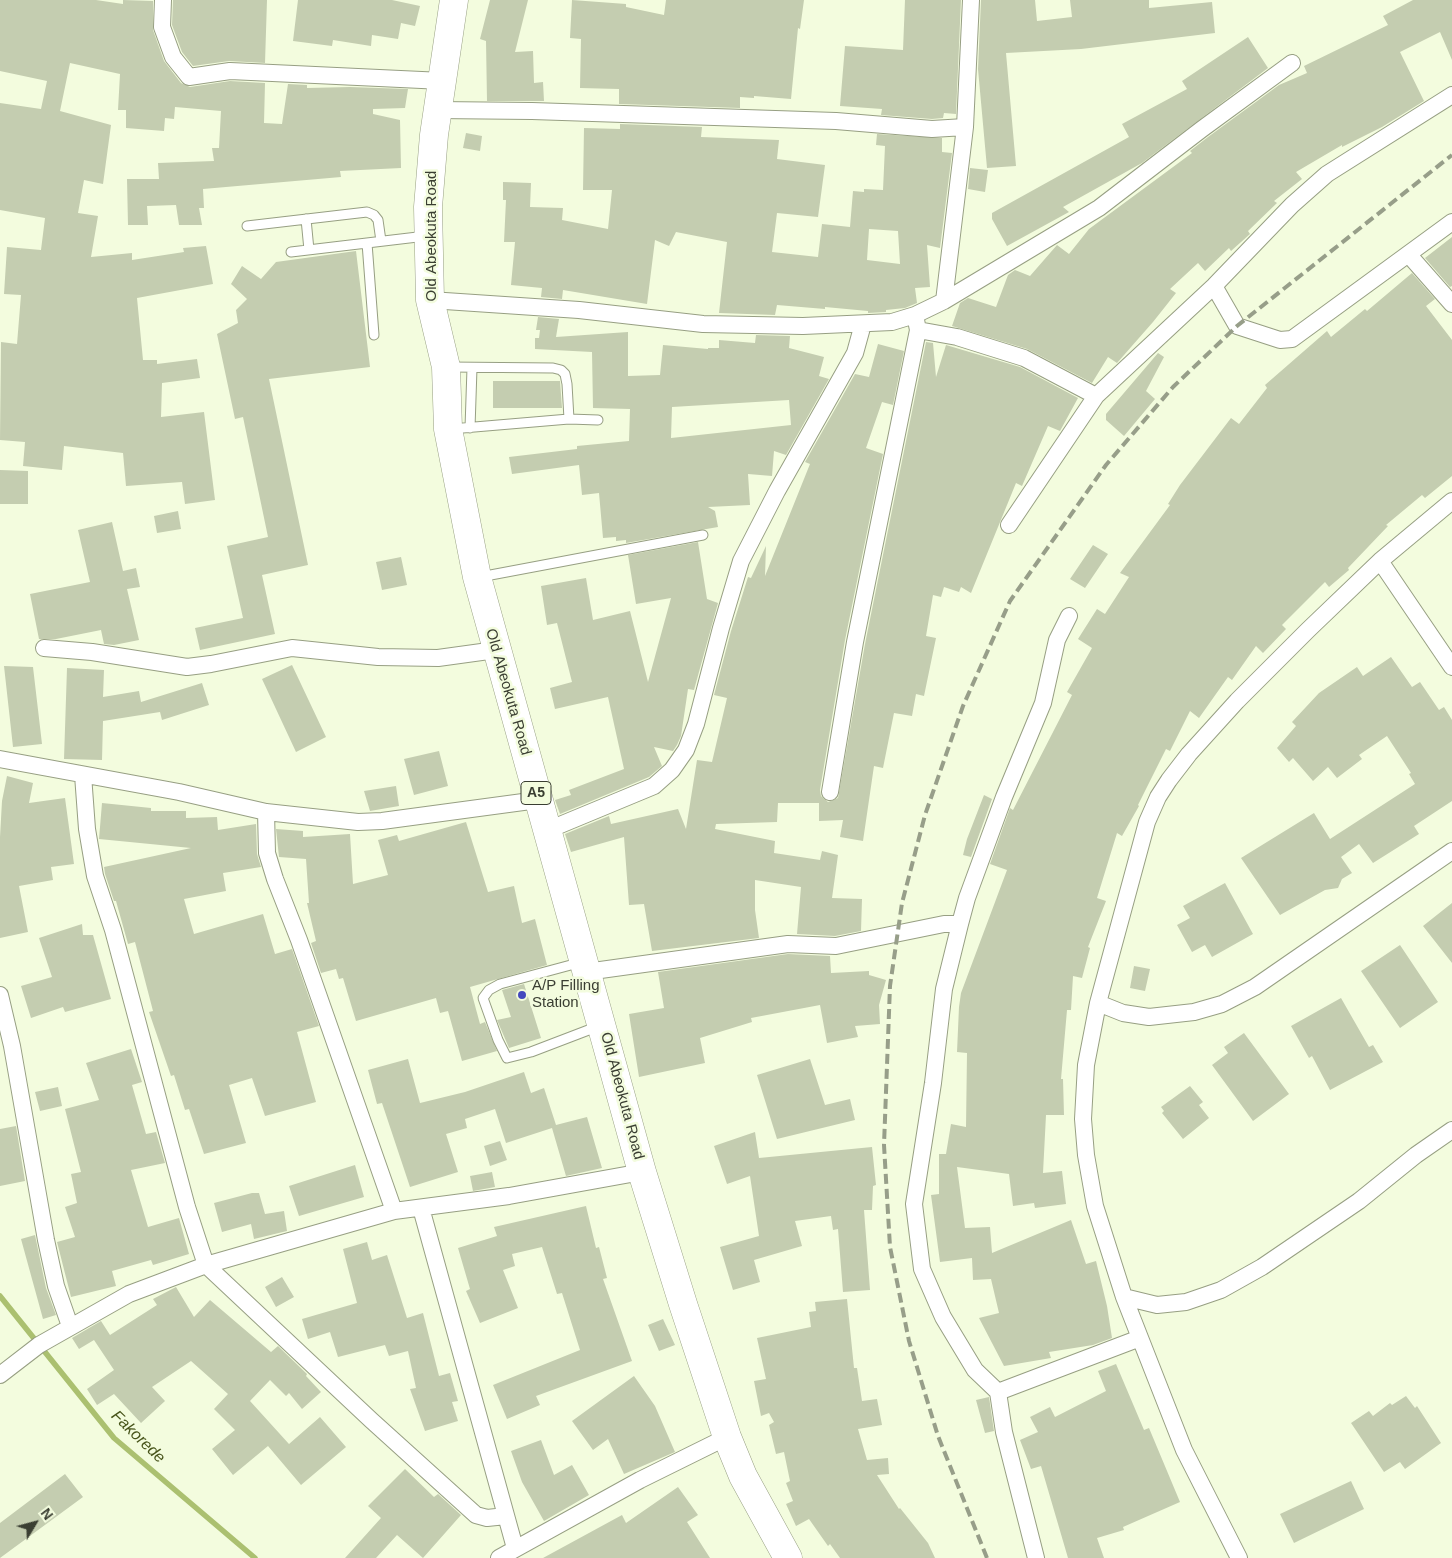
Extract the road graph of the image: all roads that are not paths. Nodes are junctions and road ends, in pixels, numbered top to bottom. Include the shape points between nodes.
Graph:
1 (163, 0) edge
2 (454, 0) edge
3 (970, 0) edge
4 (1292, 63) dead end
5 (443, 81) junction
6 (1452, 95) edge
7 (437, 110) junction
8 (965, 127) junction
9 (306, 219) junction
10 (1452, 222) edge
11 (246, 226) dead end
12 (429, 235) junction
13 (381, 241) junction
14 (367, 243) junction
15 (309, 250) junction
16 (290, 252) dead end
17 (1409, 255) junction
18 (1214, 286) junction
19 (430, 300) junction
20 (944, 301) junction
21 (1452, 304) edge
22 (916, 322) junction
23 (863, 324) junction
24 (374, 335) dead end
25 (459, 367) junction
26 (1096, 396) junction
27 (569, 419) junction
28 (598, 420) dead end
29 (459, 428) junction
30 (1452, 501) edge
31 (1009, 525) dead end
32 (703, 535) dead end
33 (1380, 561) junction
34 (477, 577) junction
35 (1069, 616) dead end
36 (44, 648) dead end
37 (496, 650) junction
38 (1452, 667) edge
39 (0, 759) edge
40 (83, 775) junction
41 (830, 792) dead end
42 (538, 800) junction
43 (266, 812) junction
44 (548, 830) junction
45 (1452, 851) edge
46 (960, 924) junction
47 (585, 966) junction
48 (0, 996) edge
49 (1098, 1004) junction
50 (602, 1025) junction
51 (1452, 1130) edge
52 (642, 1172) junction
53 (421, 1208) junction
54 (394, 1212) junction
55 (206, 1265) junction
56 (1124, 1297) junction
57 (70, 1326) junction
58 (1140, 1338) junction
59 (0, 1375) edge
60 (998, 1392) junction
61 (727, 1437) junction
62 (506, 1516) junction
63 (515, 1548) junction
64 (499, 1558) edge
65 (788, 1558) edge
66 (1036, 1558) edge
67 (1239, 1558) edge

1 - 5 street via 162,27 173,57 189,77 230,71
2 - 5 highway, Old Abeokuta Road / A5
3 - 8 street
4 - 20 street via 1099,208
5 - 7 highway, Old Abeokuta Road / A5
6 - 18 street via 1327,174 1292,205
7 - 8 street via 532,110 836,121 932,129
7 - 12 highway, Old Abeokuta Road / A5 via 428,207
8 - 20 street
9 - 11 lane
9 - 13 lane via 367,212 378,220
9 - 15 lane
10 - 17 street
12 - 13 lane
12 - 19 highway, Old Abeokuta Road / A5
13 - 14 lane
14 - 15 lane
14 - 24 lane
15 - 16 lane
17 - 18 street via 1292,339 1280,340 1237,326
17 - 21 street
18 - 26 street
19 - 23 street via 579,310 703,324
19 - 25 highway, Old Abeokuta Road / A5
20 - 22 street
22 - 23 street
22 - 26 street via 1024,358
22 - 41 street
23 - 44 street via 855,353 741,561 686,750 672,770 654,786
25 - 27 lane via 561,370 567,384
25 - 29 highway, Old Abeokuta Road / A5
26 - 31 street
27 - 28 lane
27 - 29 lane
29 - 34 highway, Old Abeokuta Road / A5
30 - 33 street
32 - 34 lane
33 - 38 street
33 - 49 street via 1237,701 1165,786 1146,822
34 - 37 highway, Old Abeokuta Road / A5
35 - 46 street via 1057,640 1043,703 1004,797
36 - 37 street via 187,667 292,648 378,657 438,658
37 - 42 highway, Old Abeokuta Road / A5
39 - 40 street
40 - 43 street via 180,792
40 - 55 street via 95,876
42 - 43 street via 382,821 358,822
42 - 44 highway, Old Abeokuta Road / A5
43 - 54 street via 268,853 275,879
44 - 47 highway, Old Abeokuta Road / A5
45 - 49 street via 1255,987 1222,1004 1194,1012 1149,1017 1123,1013
46 - 47 street via 944,924 836,946 788,944
46 - 60 street via 944,989 914,1204 922,1269 943,1317 975,1370
47 - 50 highway, Old Abeokuta Road / A5
47 - 50 lane via 500,984 489,990 484,998 507,1058 532,1052
48 - 57 street via 12,1046 46,1240 56,1286
49 - 56 street via 1086,1066 1083,1119 1086,1154 1095,1206
50 - 52 highway, Old Abeokuta Road / A5
51 - 56 street via 1358,1201 1262,1267 1220,1290 1186,1302 1156,1305
52 - 53 street
52 - 61 highway, Old Abeokuta Road / A5
53 - 54 street
53 - 62 street
54 - 55 street
55 - 57 street via 129,1294
55 - 62 street via 476,1515 487,1518
56 - 58 street
57 - 59 street
58 - 60 street
58 - 67 street via 1184,1450
60 - 66 street via 1004,1432
61 - 63 street
61 - 65 highway, Old Abeokuta Road / A5 via 743,1476
62 - 63 street
63 - 64 street

